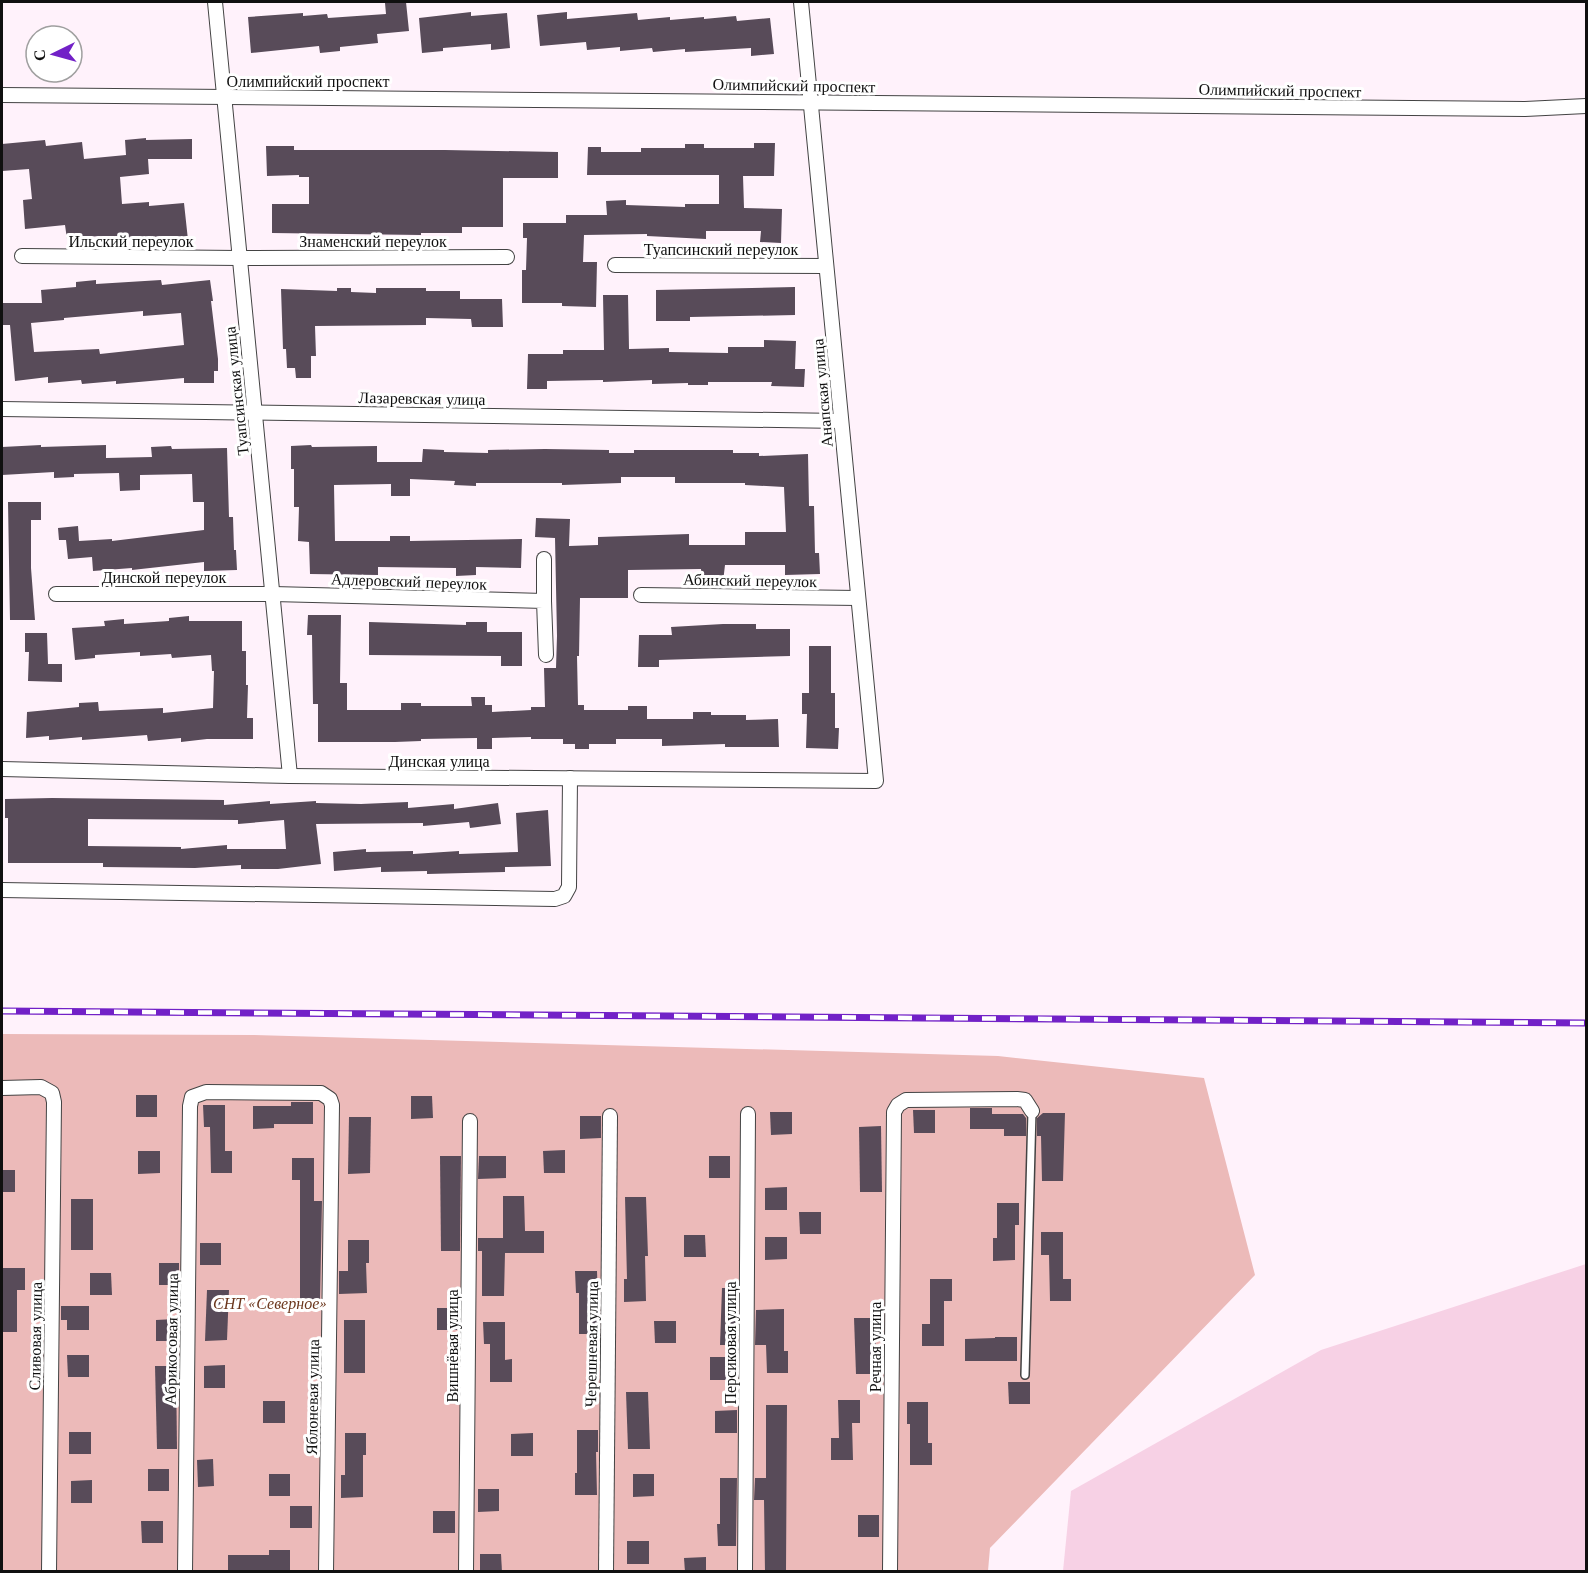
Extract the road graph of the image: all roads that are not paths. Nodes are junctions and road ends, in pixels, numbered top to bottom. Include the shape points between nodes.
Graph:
1 (215, 2) edge
2 (801, 2) edge
3 (2, 95) edge
4 (224, 96) junction
5 (810, 101) junction
6 (1587, 106) edge
7 (22, 256) dead end
8 (507, 257) dead end
9 (239, 258) junction
10 (615, 265) dead end
11 (826, 266) junction
12 (2, 409) edge
13 (255, 412) junction
14 (842, 421) junction
15 (544, 559) dead end
16 (56, 594) dead end
17 (273, 594) junction
18 (641, 595) dead end
19 (858, 598) junction
20 (544, 602) junction
21 (546, 655) dead end
22 (2, 769) edge
23 (291, 776) junction
24 (570, 778) junction
25 (876, 781) joint
26 (2, 890) edge
27 (2, 1088) edge
28 (190, 1106) joint
29 (1032, 1111) joint
30 (748, 1114) dead end
31 (610, 1116) dead end
32 (470, 1121) dead end
33 (1025, 1375) dead end
34 (49, 1572) edge
35 (185, 1572) edge
36 (326, 1572) edge
37 (466, 1572) edge
38 (606, 1572) edge
39 (745, 1572) edge
40 (890, 1572) edge

1 - 4 street, Туапсинская улица
2 - 5 street, Анапская улица
3 - 4 street, Олимпийский проспект
4 - 5 street, Олимпийский проспект
4 - 9 street, Туапсинская улица
5 - 6 street, Олимпийский проспект via 1525,109
5 - 11 street, Анапская улица
7 - 9 street, Ильский переулок
8 - 9 street, Знаменский переулок
9 - 13 street, Туапсинская улица
10 - 11 street, Туапсинский переулок
11 - 14 street, Анапская улица
12 - 13 street, Лазаревская улица
13 - 14 street, Лазаревская улица
13 - 17 street, Туапсинская улица
14 - 19 street, Анапская улица
15 - 20 street
16 - 17 street, Динской переулок
17 - 20 street, Адлеровский переулок
17 - 23 street, Туапсинская улица
18 - 19 street, Абинский переулок
19 - 25 street, Анапская улица
20 - 21 street
22 - 23 street, Динская улица
23 - 24 street, Динская улица
24 - 25 street, Динская улица
24 - 26 street via 569,887 564,896 555,899
27 - 34 street, Сливовая улица via 41,1087 52,1093 54,1102
28 - 35 street, Абрикосовая улица
28 - 36 street, Яблоневая улица via 192,1097 206,1092 321,1093 330,1099 333,1115
29 - 33 lane
29 - 40 street, Речная улица via 1025,1100 1017,1099 906,1100 898,1105 893,1122
30 - 39 street, Персиковая улица
31 - 38 street, Черешневая улица
32 - 37 street, Вишнёвая улица

